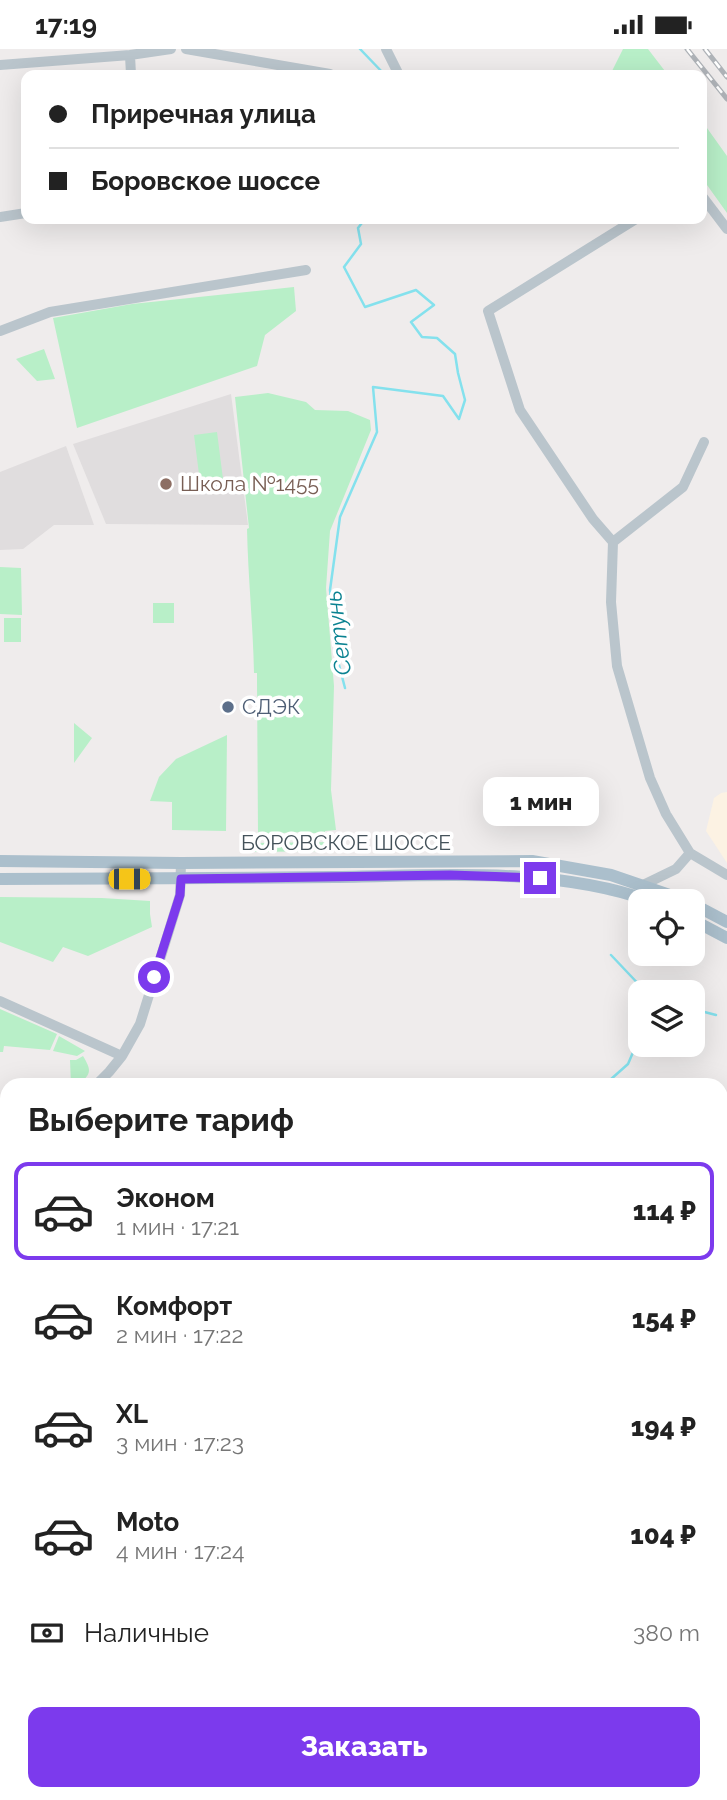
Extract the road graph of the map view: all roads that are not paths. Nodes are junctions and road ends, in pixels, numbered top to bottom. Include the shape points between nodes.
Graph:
1 (171, 49) edge
2 (186, 49) edge
3 (386, 49) edge
4 (130, 55) junction
5 (0, 65) edge
6 (131, 70) edge
7 (307, 70) edge
8 (397, 70) edge
9 (707, 203) edge
10 (21, 214) edge
11 (0, 217) edge
12 (628, 224) edge
13 (727, 229) edge
14 (306, 270) dead end
15 (0, 331) edge
16 (704, 442) dead end
17 (613, 542) junction
18 (690, 853) junction
19 (0, 861) edge
20 (181, 863) junction
21 (727, 876) edge
22 (0, 879) edge
23 (181, 879) junction
24 (643, 885) junction
25 (654, 889) edge
26 (628, 893) edge
27 (705, 910) edge
28 (727, 922) edge
29 (705, 926) edge
30 (727, 938) edge
31 (0, 1001) edge
32 (122, 1056) junction
33 (104, 1078) edge

1 - 4 street
2 - 7 street
3 - 8 street
4 - 5 street
4 - 6 street
9 - 13 street
10 - 11 street
12 - 17 street via 488,311 520,410
14 - 15 street via 50,312
16 - 17 street via 683,487
17 - 18 street via 611,602 617,666 650,778
18 - 21 street
18 - 24 street via 676,869
19 - 20 main road, БОРОВСКОЕ ШОССЕ
20 - 23 street
20 - 24 main road, БОРОВСКОЕ ШОССЕ via 522,861 592,871
22 - 23 main road, БОРОВСКОЕ ШОССЕ
23 - 26 main road, БОРОВСКОЕ ШОССЕ via 513,877 571,881
23 - 32 street via 141,1024
24 - 25 main road, БОРОВСКОЕ ШОССЕ
27 - 28 main road
29 - 30 main road
31 - 32 street
32 - 33 street

